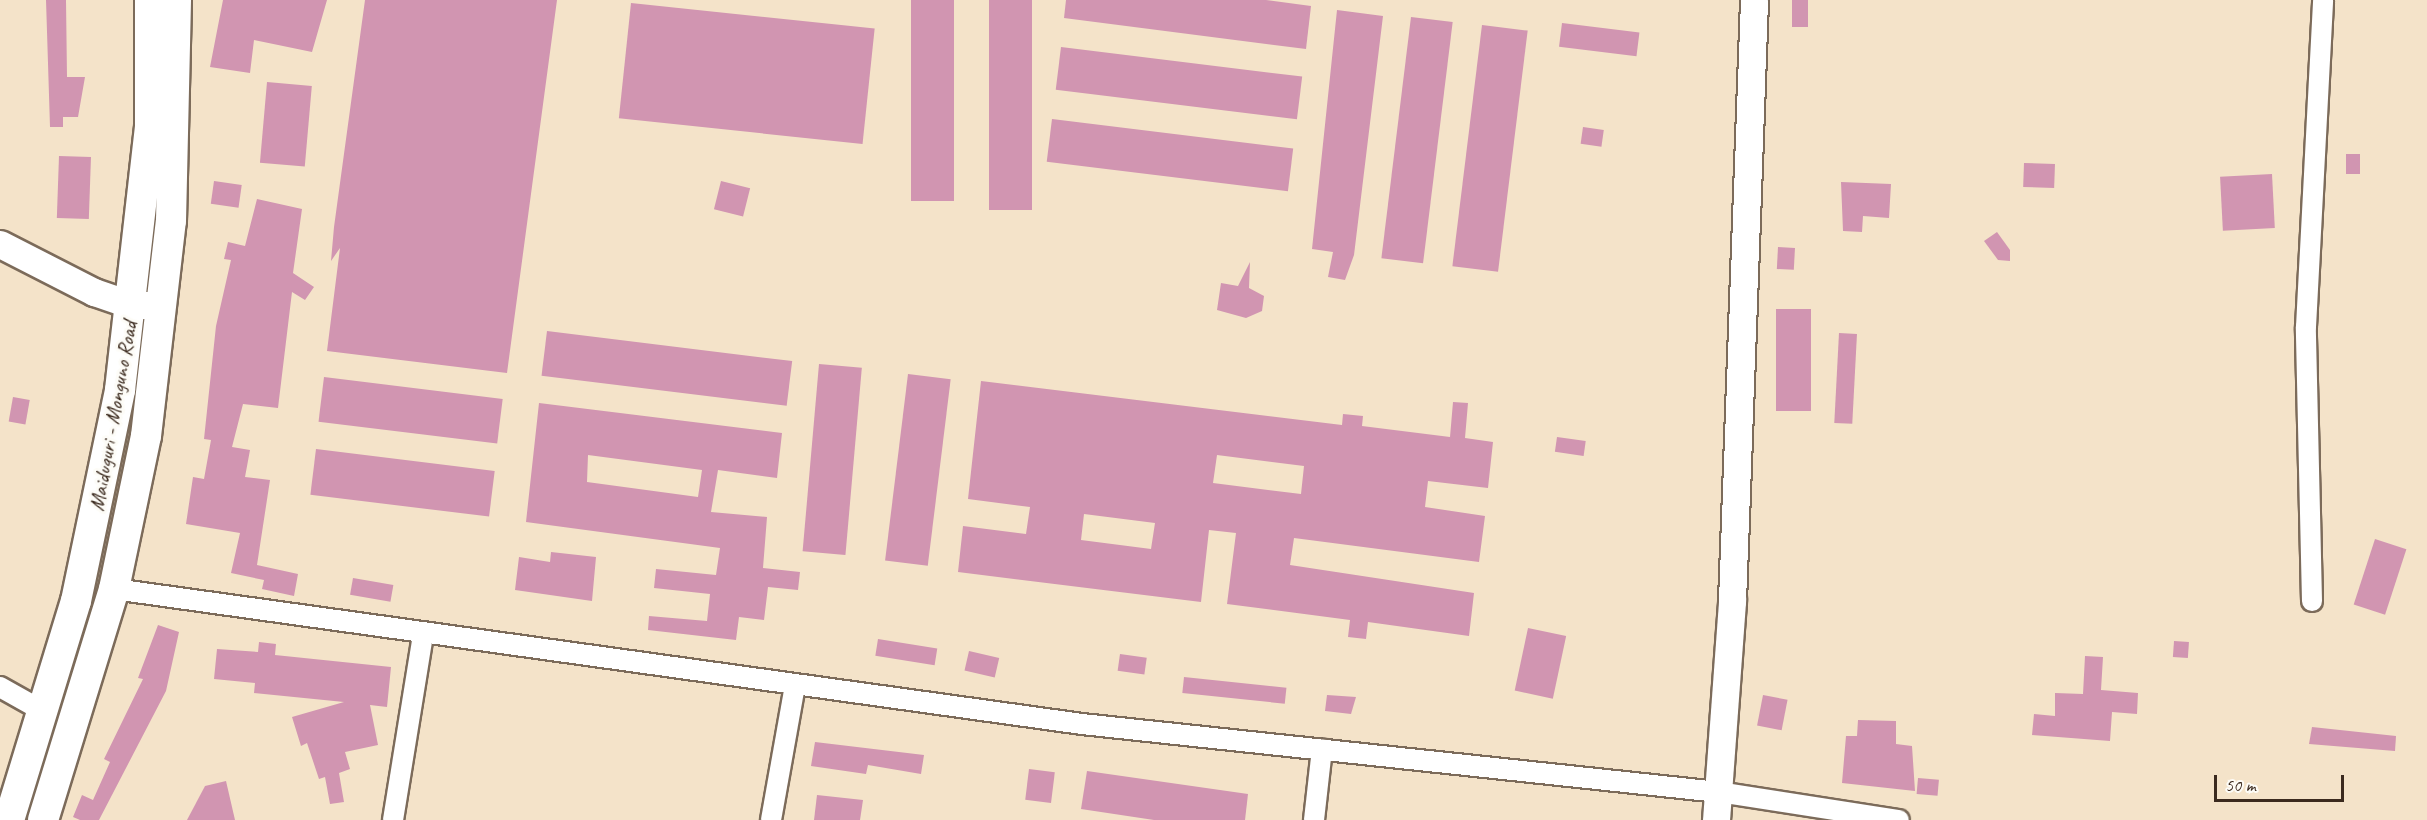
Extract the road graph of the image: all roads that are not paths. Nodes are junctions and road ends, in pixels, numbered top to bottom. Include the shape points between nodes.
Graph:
1 (150, 0) edge
2 (176, 0) edge
3 (1754, 0) edge
4 (2323, 0) edge
5 (0, 244) edge
6 (146, 305) junction
7 (114, 589) junction
8 (2312, 601) dead end
9 (423, 635) junction
10 (795, 685) junction
11 (0, 687) edge
12 (43, 711) junction
13 (1322, 749) junction
14 (1718, 792) junction
15 (9, 820) edge
16 (43, 820) edge
17 (393, 820) edge
18 (771, 820) edge
19 (1314, 820) edge
20 (1716, 820) edge
21 (1899, 820) edge

1 - 6 main road, Maiduguri - Monguno Road
2 - 6 main road, Maiduguri - Monguno Road via 171,221
3 - 14 street via 1732,601
4 - 8 street via 2306,327
5 - 6 street via 94,292
6 - 7 main road, Maiduguri - Monguno Road via 146,436
6 - 12 main road, Maiduguri - Monguno Road via 76,601
7 - 9 street
7 - 16 main road, Maiduguri - Monguno Road
9 - 10 street
9 - 17 street
10 - 13 street
10 - 18 street
11 - 12 street
12 - 15 main road, Maiduguri - Monguno Road
13 - 14 street
13 - 19 street
14 - 20 street
14 - 21 street

